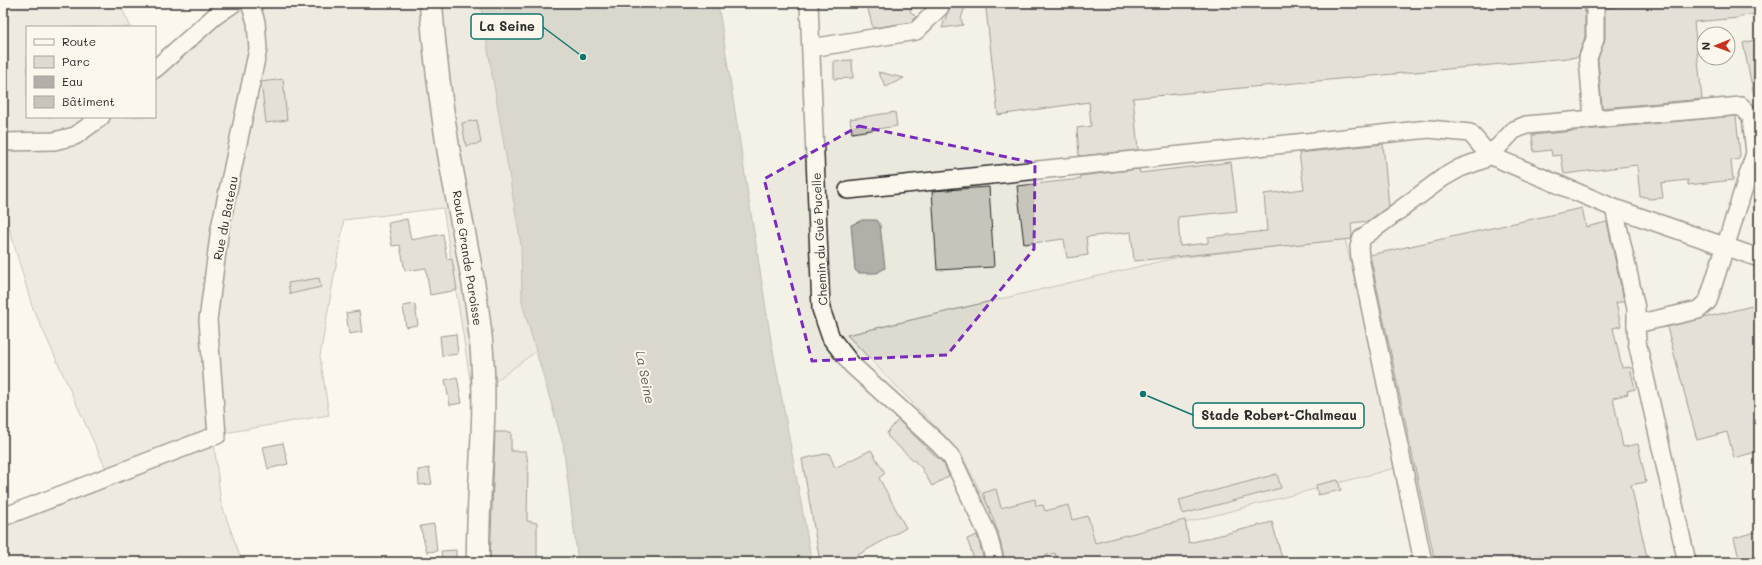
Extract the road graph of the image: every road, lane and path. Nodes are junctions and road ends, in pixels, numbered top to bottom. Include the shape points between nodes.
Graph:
1 (234, 3) edge
2 (250, 3) edge
3 (431, 3) edge
4 (809, 3) edge
5 (941, 3) edge
6 (1595, 3) edge
7 (811, 48) junction
8 (156, 68) edge
9 (100, 118) edge
10 (1594, 119) junction
11 (3, 142) edge
12 (1489, 155) junction
13 (1753, 174) edge
14 (848, 190) dead end
15 (1614, 208) junction
16 (1725, 245) junction
17 (1759, 258) edge
18 (1636, 324) junction
19 (3, 518) edge
20 (478, 562) edge
21 (995, 562) edge
22 (1423, 562) edge
23 (1687, 562) edge

1 - 8 street via 215,16
2 - 19 street, Rue du Bateau via 256,22 258,49 220,228 208,320 217,435
3 - 20 main road, Route Grande Paroisse via 448,142 475,289 482,354 484,411 477,533
4 - 7 street, Chemin du Gué Pucelle
5 - 7 street via 916,31
6 - 10 street via 1595,39 1588,58
7 - 21 street, Chemin du Gué Pucelle via 822,309 831,338 852,365 952,458 988,535
9 - 11 street via 75,136 54,141
10 - 12 street via 1526,125 1514,130
10 - 13 street via 1741,106 1751,116 1755,153
12 - 14 street via 1470,133 1429,129
12 - 15 street
12 - 22 street via 1444,177 1362,238 1359,246
13 - 16 street
15 - 16 street
15 - 18 street via 1636,308
16 - 17 street
16 - 18 street via 1708,301 1698,310
18 - 23 street via 1637,342

